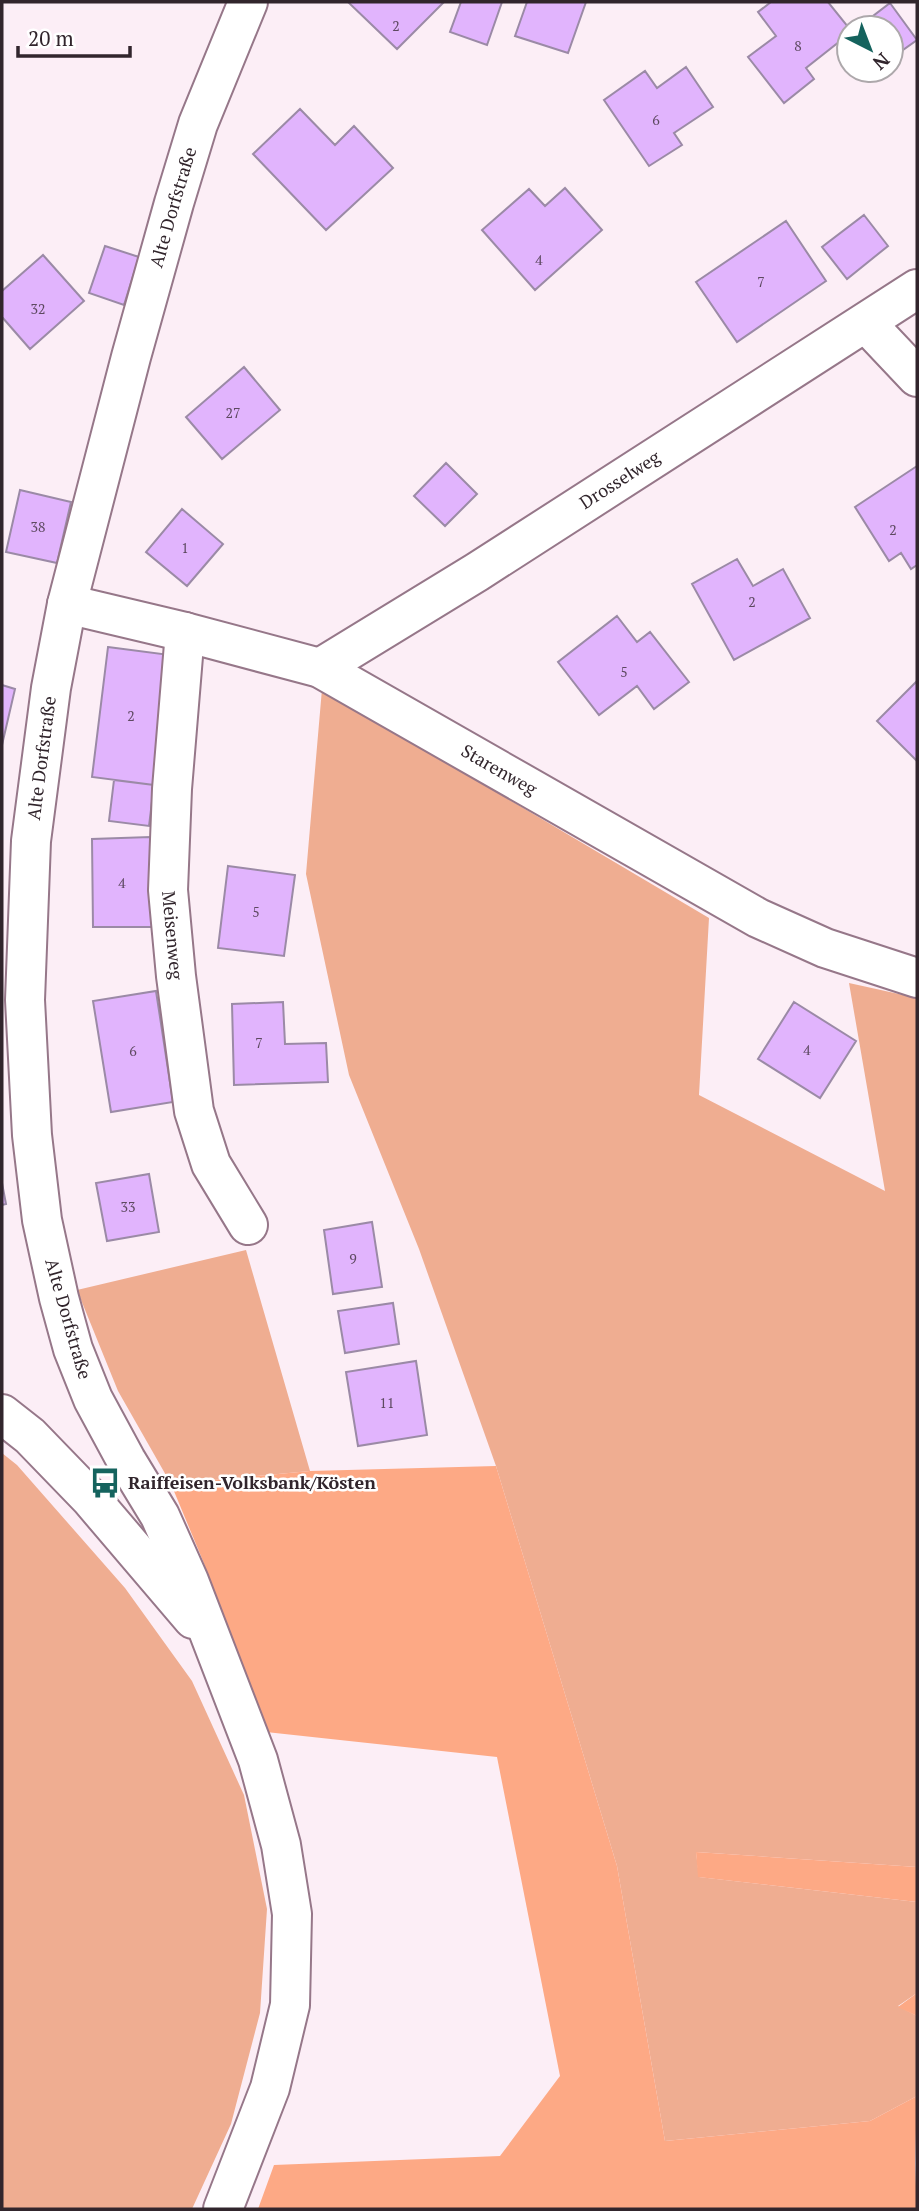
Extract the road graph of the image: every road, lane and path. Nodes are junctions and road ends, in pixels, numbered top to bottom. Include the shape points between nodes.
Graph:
1 (248, 2) edge
2 (917, 289) edge
3 (866, 323) junction
4 (917, 377) edge
5 (66, 604) junction
6 (185, 632) junction
7 (320, 668) junction
8 (917, 978) edge
9 (248, 1225) dead end
10 (2, 1413) edge
11 (216, 1647) junction
12 (223, 2209) edge

1 - 5 street, Alte Dorfstraße via 198,124 174,203
2 - 3 street, Drosselweg
3 - 4 street
3 - 7 street, Drosselweg
5 - 6 street, Starenweg
5 - 11 street, Alte Dorfstraße via 32,841 25,1000 42,1220 73,1349 93,1399 160,1516
6 - 7 street, Starenweg
6 - 9 street, Meisenweg via 167,890 176,976 194,1111 211,1164
7 - 8 street, Starenweg via 758,918 825,948
10 - 11 street via 90,1497
11 - 12 street, Alte Dorfstraße via 258,1760 281,1845 292,1914 290,2005 270,2088

